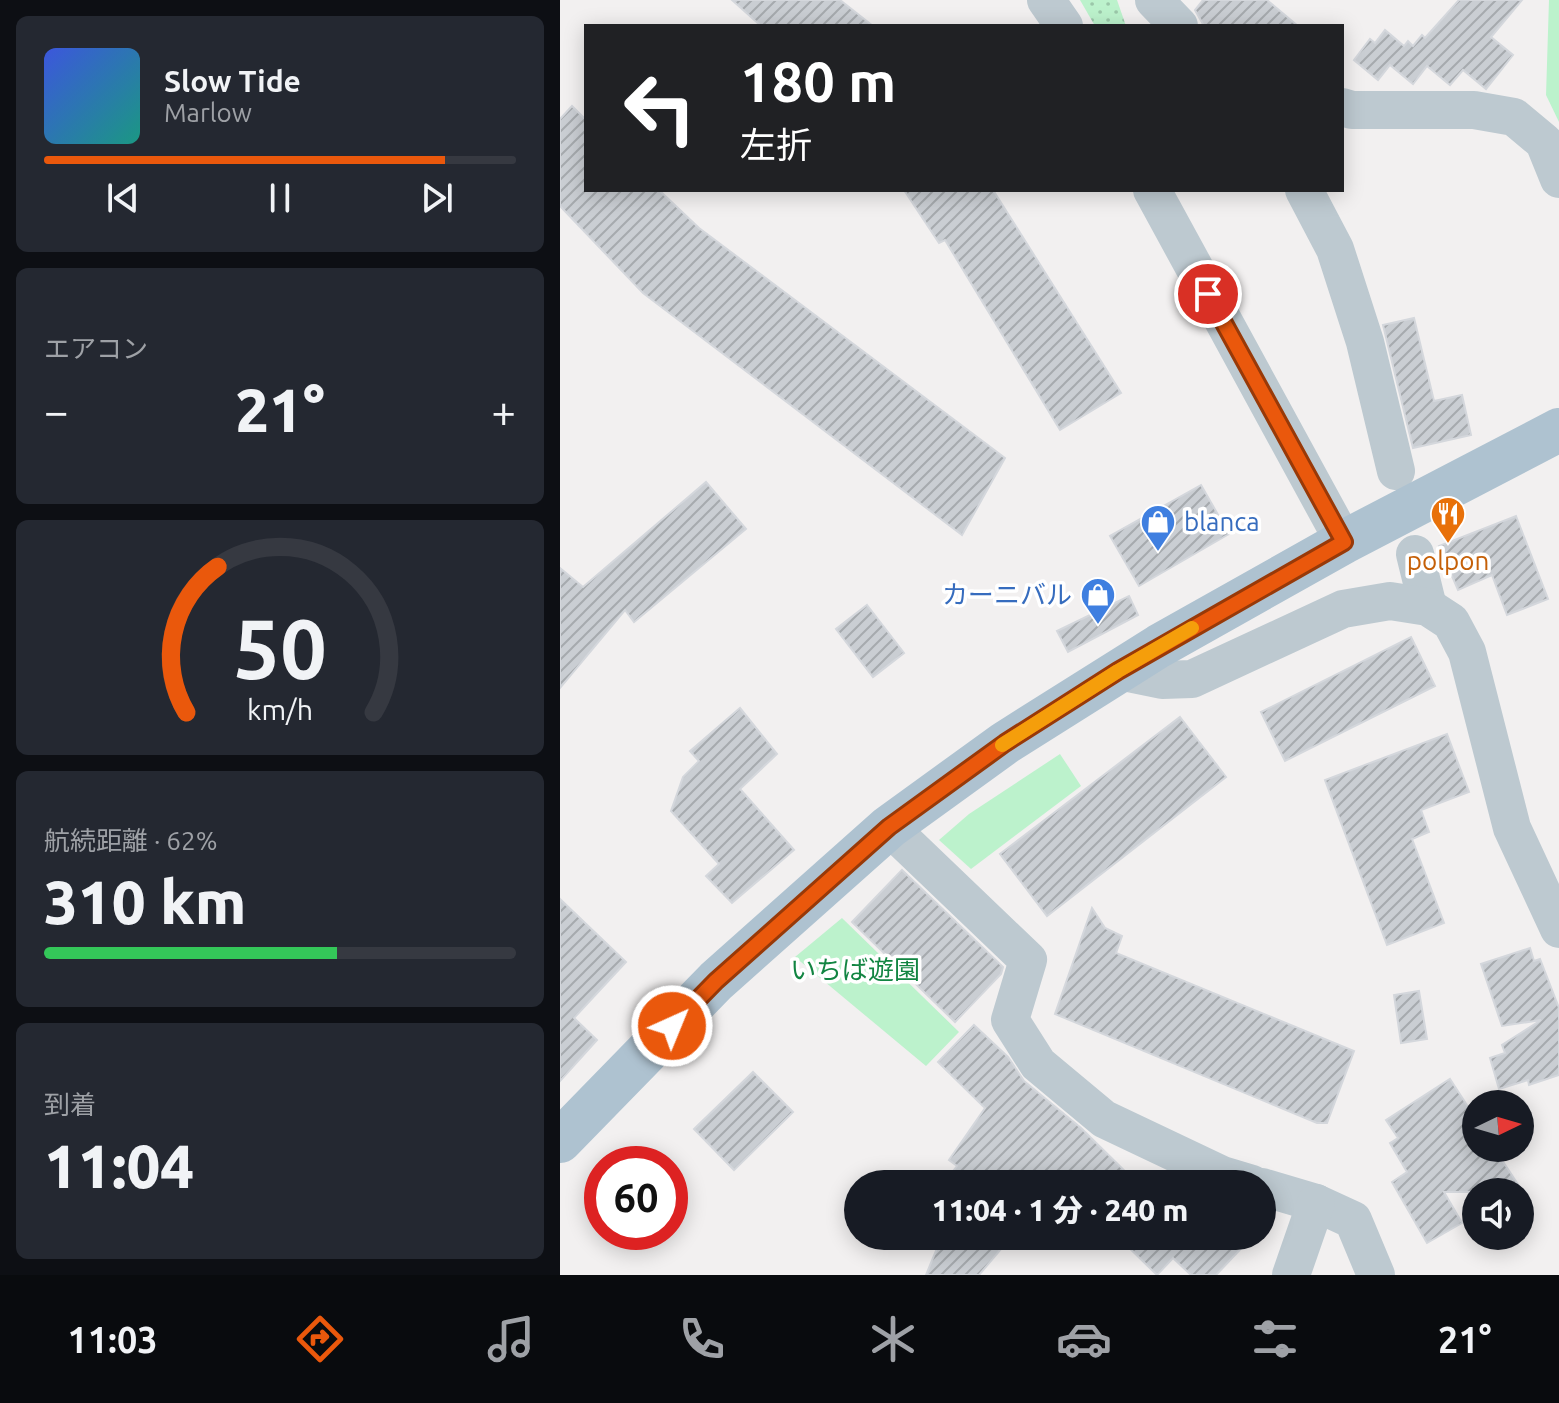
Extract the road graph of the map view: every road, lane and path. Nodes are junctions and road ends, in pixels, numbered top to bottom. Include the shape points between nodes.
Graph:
1 (1046, 0) edge
2 (1131, 0) edge
3 (1154, 0) edge
4 (1063, 24) edge
5 (1138, 24) edge
6 (1177, 24) edge
7 (1344, 108) edge
8 (1559, 179) edge
9 (1153, 192) edge
10 (1305, 192) edge
11 (1559, 430) edge
12 (1396, 471) dead end
13 (1344, 542) junction
14 (1415, 554) dead end
15 (1428, 607) junction
16 (1118, 671) junction
17 (889, 827) junction
18 (1559, 929) edge
19 (560, 1141) edge
20 (1211, 1170) edge
21 (1276, 1191) edge
22 (1316, 1203) junction
23 (1291, 1275) edge
24 (1376, 1275) edge

1 - 4 street
2 - 5 street
3 - 6 street
7 - 8 street via 1474,110 1514,117 1544,142
9 - 13 street
10 - 12 street via 1339,262 1365,342
11 - 13 main road
13 - 16 main road
14 - 15 street
15 - 16 street via 1390,601 1343,609 1192,679 1162,680
15 - 18 street via 1451,622 1467,652 1512,828
16 - 17 main road via 1005,743
17 - 19 main road via 716,981
17 - 20 street via 1028,960 1010,1020 1038,1064 1104,1119
21 - 22 street
22 - 23 street
22 - 24 street via 1353,1220

